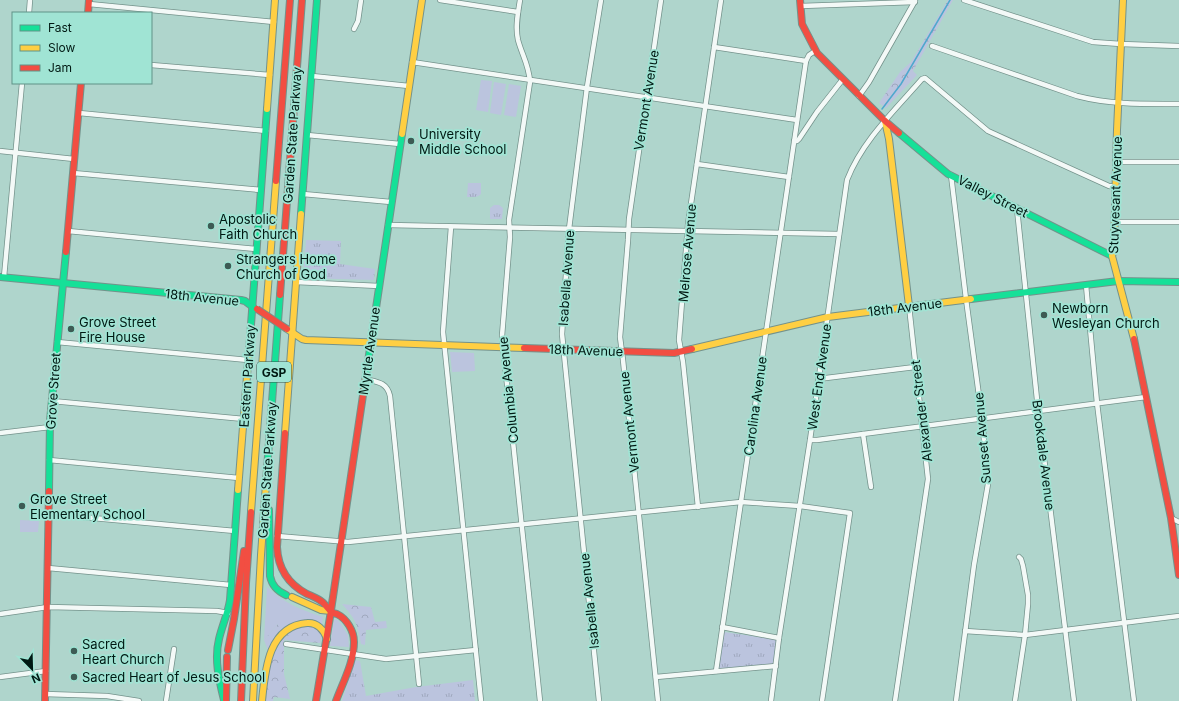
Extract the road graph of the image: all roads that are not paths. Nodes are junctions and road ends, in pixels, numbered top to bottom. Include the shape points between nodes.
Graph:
1 (30, 0) edge
2 (275, 0) edge
3 (289, 0) edge
4 (302, 0) edge
5 (318, 0) edge
6 (361, 0) edge
7 (422, 0) edge
8 (440, 0) edge
9 (520, 0) edge
10 (601, 0) edge
11 (661, 0) edge
12 (721, 0) edge
13 (964, 0) edge
14 (1123, 0) edge
15 (915, 1) edge
16 (89, 2) edge
17 (801, 3) edge
18 (28, 12) edge
19 (88, 12) edge
20 (518, 12) junction
21 (274, 22) junction
22 (354, 29) dead end
23 (1121, 44) junction
24 (932, 46) dead end
25 (1179, 46) edge
26 (714, 47) junction
27 (815, 50) junction
28 (806, 61) junction
29 (412, 62) junction
30 (152, 65) edge
31 (270, 75) junction
32 (312, 76) junction
33 (530, 79) junction
34 (843, 79) junction
35 (22, 84) edge
36 (82, 84) edge
37 (409, 86) junction
38 (587, 87) junction
39 (647, 96) junction
40 (859, 96) junction
41 (1118, 104) junction
42 (1179, 104) edge
43 (705, 106) junction
44 (79, 113) junction
45 (797, 120) junction
46 (885, 121) junction
47 (266, 131) junction
48 (307, 135) junction
49 (794, 141) junction
50 (400, 144) junction
51 (0, 152) edge
52 (15, 153) junction
53 (74, 159) junction
54 (1117, 162) junction
55 (1179, 162) edge
56 (697, 164) junction
57 (73, 173) junction
58 (951, 175) junction
59 (789, 177) junction
60 (1116, 187) junction
61 (261, 190) junction
62 (303, 194) junction
63 (391, 202) junction
64 (1017, 209) junction
65 (1115, 222) junction
66 (1179, 222) edge
67 (388, 225) junction
68 (451, 227) junction
69 (509, 228) junction
70 (569, 229) junction
71 (628, 230) junction
72 (68, 231) junction
73 (687, 232) junction
74 (780, 233) junction
75 (839, 234) junction
76 (256, 249) junction
77 (1112, 256) junction
78 (2, 277) edge
79 (1118, 281) junction
80 (296, 282) junction
81 (1179, 282) edge
82 (63, 283) junction
83 (1086, 285) junction
84 (379, 286) junction
85 (1025, 292) junction
86 (966, 299) junction
87 (908, 306) junction
88 (254, 308) junction
89 (828, 317) junction
90 (290, 331) junction
91 (766, 331) junction
92 (57, 342) junction
93 (371, 342) junction
94 (444, 345) junction
95 (503, 347) junction
96 (563, 349) junction
97 (622, 352) junction
98 (680, 352) junction
99 (248, 360) junction
100 (915, 367) junction
101 (818, 379) junction
102 (365, 380) junction
103 (1146, 397) junction
104 (52, 401) junction
105 (1097, 403) junction
106 (1039, 411) junction
107 (982, 418) junction
108 (244, 419) junction
109 (922, 426) junction
110 (50, 427) junction
111 (0, 433) edge
112 (863, 434) junction
113 (810, 440) junction
114 (269, 443) junction
115 (49, 460) junction
116 (239, 478) junction
117 (871, 487) dead end
118 (253, 489) junction
119 (741, 502) junction
120 (800, 506) junction
121 (698, 507) junction
122 (638, 513) junction
123 (49, 514) junction
124 (1171, 518) junction
125 (580, 519) junction
126 (1179, 522) edge
127 (522, 525) junction
128 (235, 531) junction
129 (463, 531) junction
130 (277, 536) junction
131 (404, 536) junction
132 (341, 542) junction
133 (1019, 557) dead end
134 (48, 568) junction
135 (1179, 574) edge
136 (231, 586) junction
137 (48, 607) junction
138 (331, 611) junction
139 (228, 613) junction
140 (0, 614) edge
141 (1179, 616) edge
142 (1124, 623) junction
143 (722, 627) junction
144 (965, 630) junction
145 (1066, 630) junction
146 (1025, 635) junction
147 (779, 638) junction
148 (327, 639) junction
149 (286, 644) dead end
150 (174, 649) dead end
151 (325, 650) junction
152 (476, 650) junction
153 (352, 654) junction
154 (417, 656) junction
155 (776, 666) junction
156 (46, 671) junction
157 (716, 672) junction
158 (0, 677) edge
159 (656, 677) junction
160 (419, 684) dead end
161 (45, 694) junction
162 (106, 699) edge
163 (45, 701) edge
164 (139, 701) edge
165 (166, 701) edge
166 (225, 701) edge
167 (241, 701) edge
168 (253, 701) edge
169 (262, 701) edge
170 (316, 701) edge
171 (336, 701) edge
172 (481, 701) edge
173 (540, 701) edge
174 (599, 701) edge
175 (658, 701) edge
176 (771, 701) edge
177 (822, 701) edge
178 (895, 701) edge
179 (956, 701) edge
180 (1015, 701) edge
181 (1074, 701) edge
182 (1134, 701) edge

1 - 18 street
2 - 21 main road, Eastern Parkway
3 - 118 main road, Garden State Parkway / GSP
4 - 114 main road, Garden State Parkway / GSP
5 - 32 main road
6 - 22 street via 358,21
7 - 29 main road, Myrtle Avenue
8 - 20 street
9 - 20 street
10 - 38 street, Isabella Avenue
11 - 39 street, Vermont Avenue
12 - 26 street, Melrose Avenue
13 - 23 street via 1093,42
14 - 23 main road, Stuyvesant Avenue
15 - 17 street
15 - 40 street
16 - 19 main road
16 - 21 street
17 - 27 main road, Valley Street via 802,24
20 - 33 street via 517,36
21 - 31 main road, Eastern Parkway
23 - 25 street
23 - 41 main road, Stuyvesant Avenue
24 - 41 street via 1078,96
26 - 28 street
26 - 43 street, Melrose Avenue
27 - 28 street
27 - 34 main road, Valley Street
28 - 45 street, Carolina Avenue
29 - 33 street
29 - 37 main road, Myrtle Avenue
30 - 31 street
31 - 47 main road, Eastern Parkway
32 - 37 street
32 - 48 main road
33 - 38 street
33 - 69 street, Columbia Avenue
34 - 40 main road, Valley Street
34 - 49 street via 798,140
35 - 52 street
36 - 44 main road, Grove Street
37 - 50 main road, Myrtle Avenue
38 - 39 street
38 - 70 street, Isabella Avenue
39 - 43 street
39 - 71 street, Vermont Avenue
40 - 46 main road, Valley Street
41 - 42 street
41 - 54 main road, Stuyvesant Avenue
43 - 45 street
43 - 56 street, Melrose Avenue
44 - 47 street
44 - 53 main road, Grove Street
45 - 49 street, Carolina Avenue
46 - 58 main road, Valley Street
46 - 60 street, West End Avenue via 923,78 988,131 1108,186
46 - 75 street, West End Avenue via 851,169
46 - 87 main road, Alexander Street
47 - 61 main road, Eastern Parkway
48 - 50 street
48 - 62 main road
49 - 59 street, Carolina Avenue
50 - 63 main road, Myrtle Avenue
51 - 52 street
52 - 53 street
52 - 78 street
53 - 57 main road, Grove Street
54 - 55 street
54 - 60 main road, Stuyvesant Avenue
56 - 59 street
56 - 73 street, Melrose Avenue
57 - 61 street
57 - 72 main road, Grove Street
58 - 64 main road, Valley Street
58 - 86 street, Sunset Avenue
59 - 74 street, Carolina Avenue
60 - 65 main road, Stuyvesant Avenue
61 - 76 main road, Eastern Parkway
62 - 63 street
62 - 80 main road
63 - 67 main road, Myrtle Avenue
64 - 77 main road, Valley Street
64 - 85 street, Brookdale Avenue
65 - 66 street
65 - 77 main road, Stuyvesant Avenue
67 - 68 street
67 - 84 main road, Myrtle Avenue
68 - 69 street
68 - 94 street
69 - 70 street
69 - 95 street, Columbia Avenue
70 - 71 street
70 - 96 street, Isabella Avenue via 562,328
71 - 73 street
71 - 97 street, Vermont Avenue via 620,337
72 - 76 street
72 - 82 main road, Grove Street
73 - 74 street
73 - 98 street, Melrose Avenue
74 - 75 street
74 - 91 street, Carolina Avenue
75 - 89 street, West End Avenue
76 - 88 main road, Eastern Parkway
77 - 79 main road, Stuyvesant Avenue
78 - 82 main road, 18th Avenue
79 - 81 main road, 18th Avenue
79 - 83 main road, 18th Avenue
79 - 103 main road, Stuyvesant Avenue
80 - 84 street
80 - 90 main road
82 - 88 main road, 18th Avenue via 241,300
82 - 92 main road, Grove Street
83 - 85 main road, 18th Avenue
83 - 105 street
84 - 93 main road, Myrtle Avenue
85 - 86 main road, 18th Avenue
85 - 106 street, Brookdale Avenue
86 - 87 main road, 18th Avenue
86 - 107 street, Sunset Avenue
87 - 89 main road, 18th Avenue
87 - 100 street, Alexander Street
88 - 90 main road, 18th Avenue, bridge
88 - 99 main road, Eastern Parkway
89 - 91 main road, 18th Avenue
89 - 101 street, West End Avenue
90 - 93 main road, 18th Avenue via 306,340
90 - 130 main road
91 - 98 main road, 18th Avenue
91 - 119 street, Carolina Avenue
92 - 99 street
92 - 104 main road, Grove Street
93 - 94 main road, 18th Avenue
93 - 102 main road, Myrtle Avenue
94 - 95 main road, 18th Avenue
94 - 129 street
95 - 96 main road, 18th Avenue
95 - 127 street, Columbia Avenue
96 - 97 main road, 18th Avenue
96 - 125 street, Isabella Avenue
97 - 98 main road, 18th Avenue
97 - 122 street, Vermont Avenue
98 - 121 street, Melrose Avenue
99 - 108 main road, Eastern Parkway
100 - 101 street
100 - 109 street, Alexander Street
101 - 113 street, West End Avenue
102 - 131 street via 384,384 389,393
102 - 132 main road, Myrtle Avenue
103 - 105 street
103 - 124 main road, Stuyvesant Avenue
104 - 108 street
104 - 110 main road, Grove Street
105 - 106 street
105 - 142 street
106 - 107 street
106 - 145 street, Brookdale Avenue
107 - 109 street
107 - 144 street, Sunset Avenue via 988,484
108 - 116 main road, Eastern Parkway
109 - 112 street
109 - 178 street, Alexander Street via 928,478
110 - 111 street
110 - 115 main road, Grove Street
112 - 113 street
112 - 117 street
113 - 120 street, West End Avenue
114 - 138 main road via 271,582 277,590 289,596 321,610
114 - 168 main road, Garden State Parkway / GSP
115 - 116 street
115 - 123 main road, Grove Street
116 - 128 main road, Eastern Parkway
118 - 166 main road via 229,638
118 - 167 main road, Garden State Parkway / GSP
119 - 120 street
119 - 121 street
119 - 143 street, Carolina Avenue
120 - 147 street, West End Avenue
120 - 177 street via 850,513
121 - 122 street
122 - 125 street
122 - 159 street, Vermont Avenue
123 - 128 street
123 - 134 main road, Grove Street
124 - 126 street
124 - 135 main road, Stuyvesant Avenue
125 - 127 street
125 - 174 street, Isabella Avenue
127 - 129 street
127 - 173 street, Columbia Avenue
128 - 136 main road, Eastern Parkway
129 - 131 street
129 - 152 street
130 - 132 street
130 - 138 main road via 278,559 287,579 323,602
131 - 132 street
131 - 154 street
132 - 138 main road, Myrtle Avenue
133 - 146 street via 1024,566 1028,595
134 - 136 street
134 - 137 main road, Grove Street
136 - 139 main road, Eastern Parkway
137 - 139 street
137 - 140 street
137 - 156 main road, Grove Street
138 - 148 main road, Myrtle Avenue
138 - 153 main road via 342,618 352,631
139 - 166 main road, Eastern Parkway via 217,658
141 - 142 street
142 - 145 street
142 - 182 street
143 - 147 street
143 - 157 street, Carolina Avenue
144 - 146 street
144 - 179 street, Sunset Avenue
145 - 146 street
145 - 181 street, Brookdale Avenue
146 - 180 street
147 - 155 street, West End Avenue
148 - 151 main road, Myrtle Avenue
148 - 169 main road via 320,627 310,623 288,629 282,634 274,644 269,658
149 - 151 street
150 - 165 street
151 - 153 street
151 - 170 main road, Myrtle Avenue
152 - 154 street
152 - 172 street
153 - 154 street via 386,659
153 - 171 main road
154 - 160 street
155 - 157 street
155 - 176 street, West End Avenue
156 - 158 street
156 - 161 main road, Grove Street
157 - 159 street
159 - 175 street, Vermont Avenue
161 - 162 street
161 - 163 main road, Grove Street
162 - 164 street

